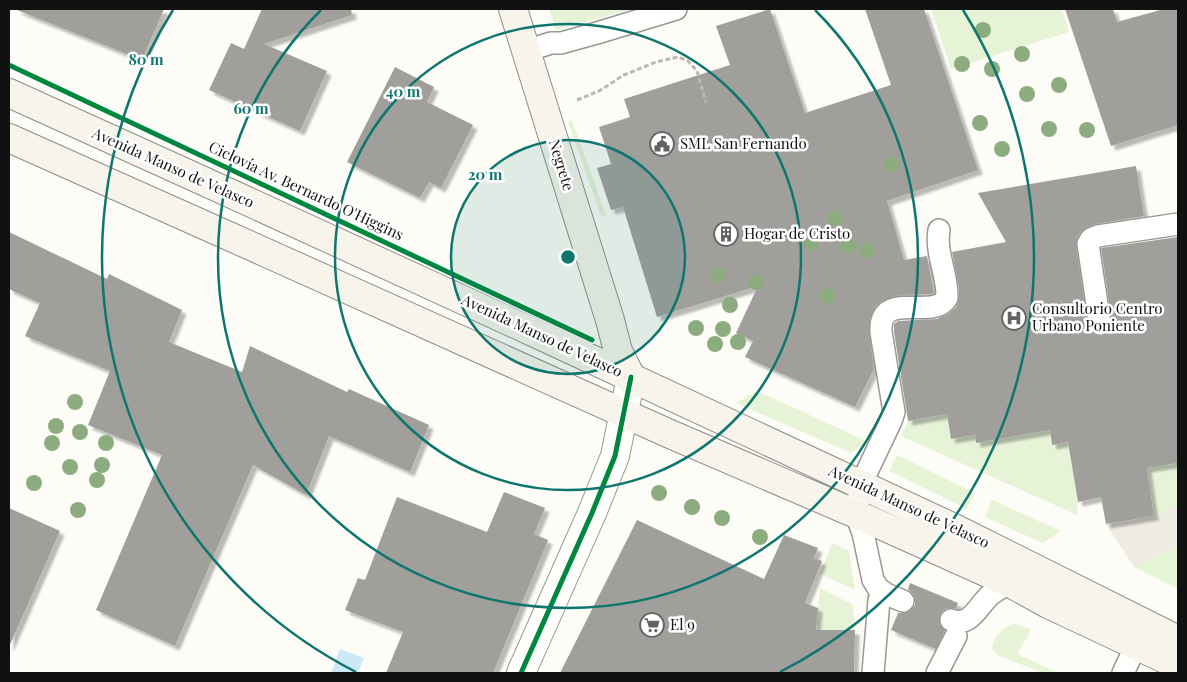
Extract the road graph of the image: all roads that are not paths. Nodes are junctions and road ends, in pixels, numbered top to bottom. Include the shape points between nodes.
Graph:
1 (513, 9) edge
2 (676, 9) edge
3 (526, 51) junction
4 (9, 94) edge
5 (9, 138) edge
6 (1178, 224) edge
7 (939, 230) dead end
8 (610, 320) junction
9 (1100, 324) dead end
10 (572, 350) junction
11 (631, 377) junction
12 (623, 413) junction
13 (670, 434) junction
14 (861, 484) junction
15 (856, 514) junction
16 (1010, 583) junction
17 (876, 590) junction
18 (899, 610) dead end
19 (1163, 646) edge
20 (521, 673) edge
21 (873, 673) edge
22 (937, 673) edge
23 (1123, 673) edge

1 - 3 main road, Negrete
2 - 3 lane
3 - 8 main road, Negrete
4 - 10 main road, Avenida Manso de Velasco
5 - 12 main road, Avenida Manso de Velasco
6 - 9 lane via 1098,236 1088,244
7 - 14 lane via 937,240 947,298 941,304 891,310 880,323 894,412
8 - 10 main road via 592,340
8 - 11 main road, Negrete via 618,351
10 - 11 main road, Avenida Manso de Velasco
11 - 12 street
11 - 13 main road, Negrete via 642,398
11 - 14 main road, Avenida Manso de Velasco
12 - 13 main road, Avenida Manso de Velasco
12 - 20 street via 615,456
13 - 15 main road, Avenida Manso de Velasco
14 - 15 lane
14 - 19 main road, Avenida Manso de Velasco via 954,528
15 - 16 main road, Avenida Manso de Velasco
15 - 17 lane
16 - 19 main road, Avenida Manso de Velasco via 1048,604
16 - 22 lane via 998,589 955,628
17 - 18 lane via 878,588 886,594
17 - 21 lane
19 - 23 lane

